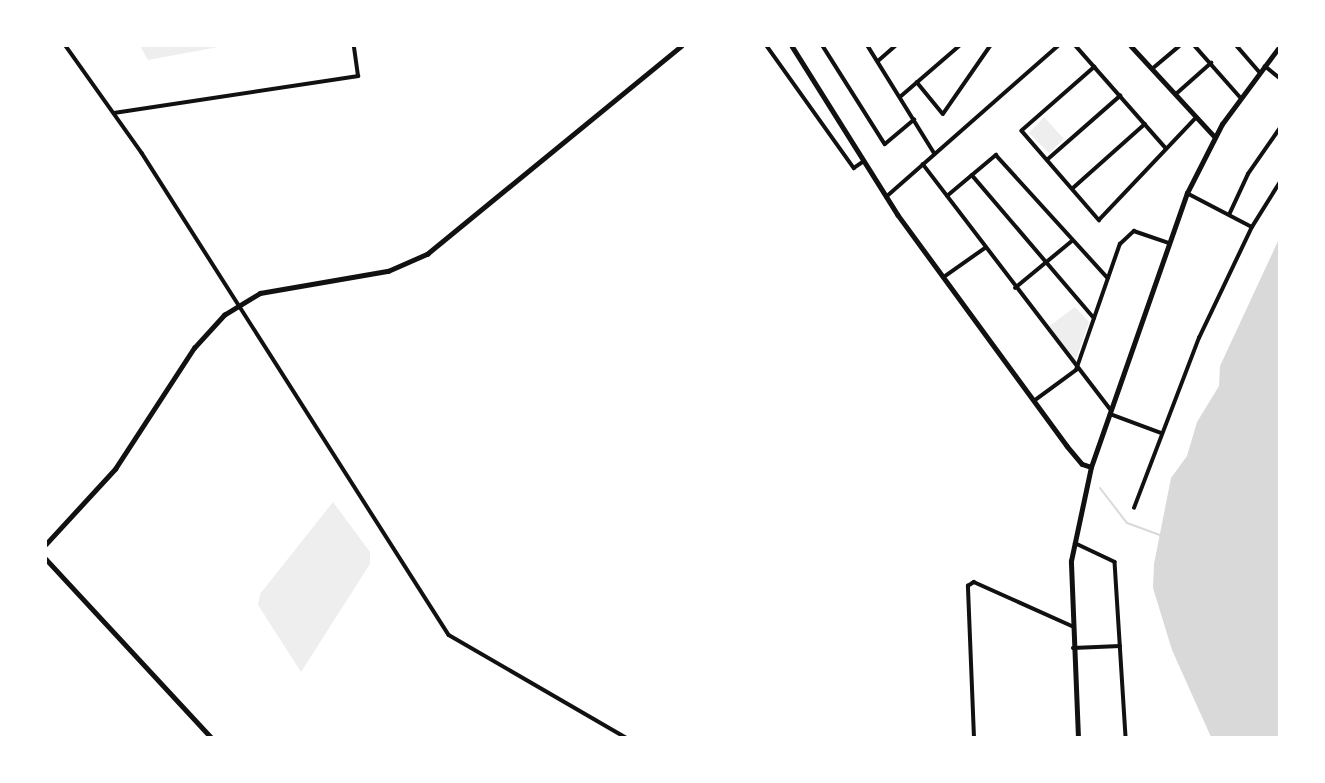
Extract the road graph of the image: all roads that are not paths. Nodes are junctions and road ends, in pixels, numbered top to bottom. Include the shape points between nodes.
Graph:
1 (66, 46) edge
2 (354, 46) edge
3 (681, 46) edge
4 (767, 46) edge
5 (792, 46) edge
6 (823, 46) edge
7 (868, 46) edge
8 (895, 46) edge
9 (959, 46) edge
10 (990, 46) edge
11 (1058, 46) edge
12 (1076, 46) edge
13 (1131, 46) edge
14 (1179, 46) edge
15 (1195, 46) edge
16 (1237, 46) edge
17 (1279, 46) edge
18 (878, 61) junction
19 (1211, 63) junction
20 (1264, 66) junction
21 (1095, 67) junction
22 (1152, 69) junction
23 (1260, 72) junction
24 (1279, 78) edge
25 (917, 82) junction
26 (1175, 95) junction
27 (1120, 96) junction
28 (900, 97) junction
29 (1241, 98) junction
30 (114, 113) junction
31 (1195, 119) junction
32 (914, 120) junction
33 (1145, 124) junction
34 (1279, 128) edge
35 (1215, 137) junction
36 (1166, 148) junction
37 (935, 154) junction
38 (1048, 159) junction
39 (864, 162) junction
40 (923, 164) junction
41 (972, 175) junction
42 (1279, 182) edge
43 (1073, 188) junction
44 (1187, 193) junction
45 (947, 196) junction
46 (886, 197) junction
47 (1229, 215) junction
48 (1252, 227) junction
49 (1072, 242) junction
50 (1169, 243) junction
51 (985, 248) junction
52 (1044, 264) junction
53 (943, 278) junction
54 (1108, 278) junction
55 (1015, 288) junction
56 (237, 306) junction
57 (1094, 318) junction
58 (1076, 370) junction
59 (1034, 401) junction
60 (1110, 411) junction
61 (1161, 433) junction
62 (1091, 467) junction
63 (1134, 508) dead end
64 (1074, 543) junction
65 (46, 544) edge
66 (46, 559) edge
67 (1072, 626) junction
68 (1120, 646) junction
69 (1073, 648) junction
70 (212, 737) edge
71 (627, 737) edge
72 (974, 737) edge
73 (1077, 737) edge
74 (1126, 737) edge

1 - 30 street
2 - 30 street via 358,76
3 - 56 street via 427,254 388,271 280,287
4 - 39 street via 854,168
5 - 39 street
6 - 32 street via 885,144
7 - 18 street
8 - 18 street
9 - 25 street
10 - 25 street via 943,114
11 - 37 street
12 - 21 street
13 - 22 street
14 - 22 street
15 - 19 street
16 - 23 street
17 - 20 street
18 - 28 street
19 - 26 street
19 - 29 street
20 - 23 street
20 - 24 street
21 - 27 street
21 - 38 street via 1022,131
22 - 26 street
23 - 29 street
25 - 28 street
26 - 31 street
27 - 33 street
27 - 38 street
28 - 32 street
29 - 35 street
30 - 56 street
31 - 35 street
31 - 36 street
32 - 37 street
33 - 36 street
33 - 43 street
34 - 47 street via 1248,174
35 - 44 street
36 - 43 street via 1099,220
37 - 40 street
38 - 43 street
39 - 46 street
40 - 45 street
40 - 46 street
41 - 45 street
41 - 49 street via 996,155
41 - 52 street
42 - 48 street
44 - 47 street
44 - 50 street
45 - 51 street
46 - 53 street
47 - 48 street
48 - 61 street via 1199,338
49 - 52 street
49 - 54 street
50 - 54 street via 1134,231 1119,244
50 - 60 street
51 - 53 street
51 - 55 street
52 - 55 street
52 - 57 street
53 - 59 street
54 - 57 street
55 - 58 street
56 - 65 street via 208,330 115,469
56 - 71 street via 449,635
57 - 58 street
58 - 59 street
58 - 60 street
59 - 62 street via 1082,464
60 - 61 street
60 - 62 street
61 - 63 street
62 - 64 street
64 - 67 street
64 - 68 street via 1115,562
66 - 70 street
67 - 69 street
67 - 72 street via 974,582 968,586
68 - 69 street
68 - 74 street
69 - 73 street

